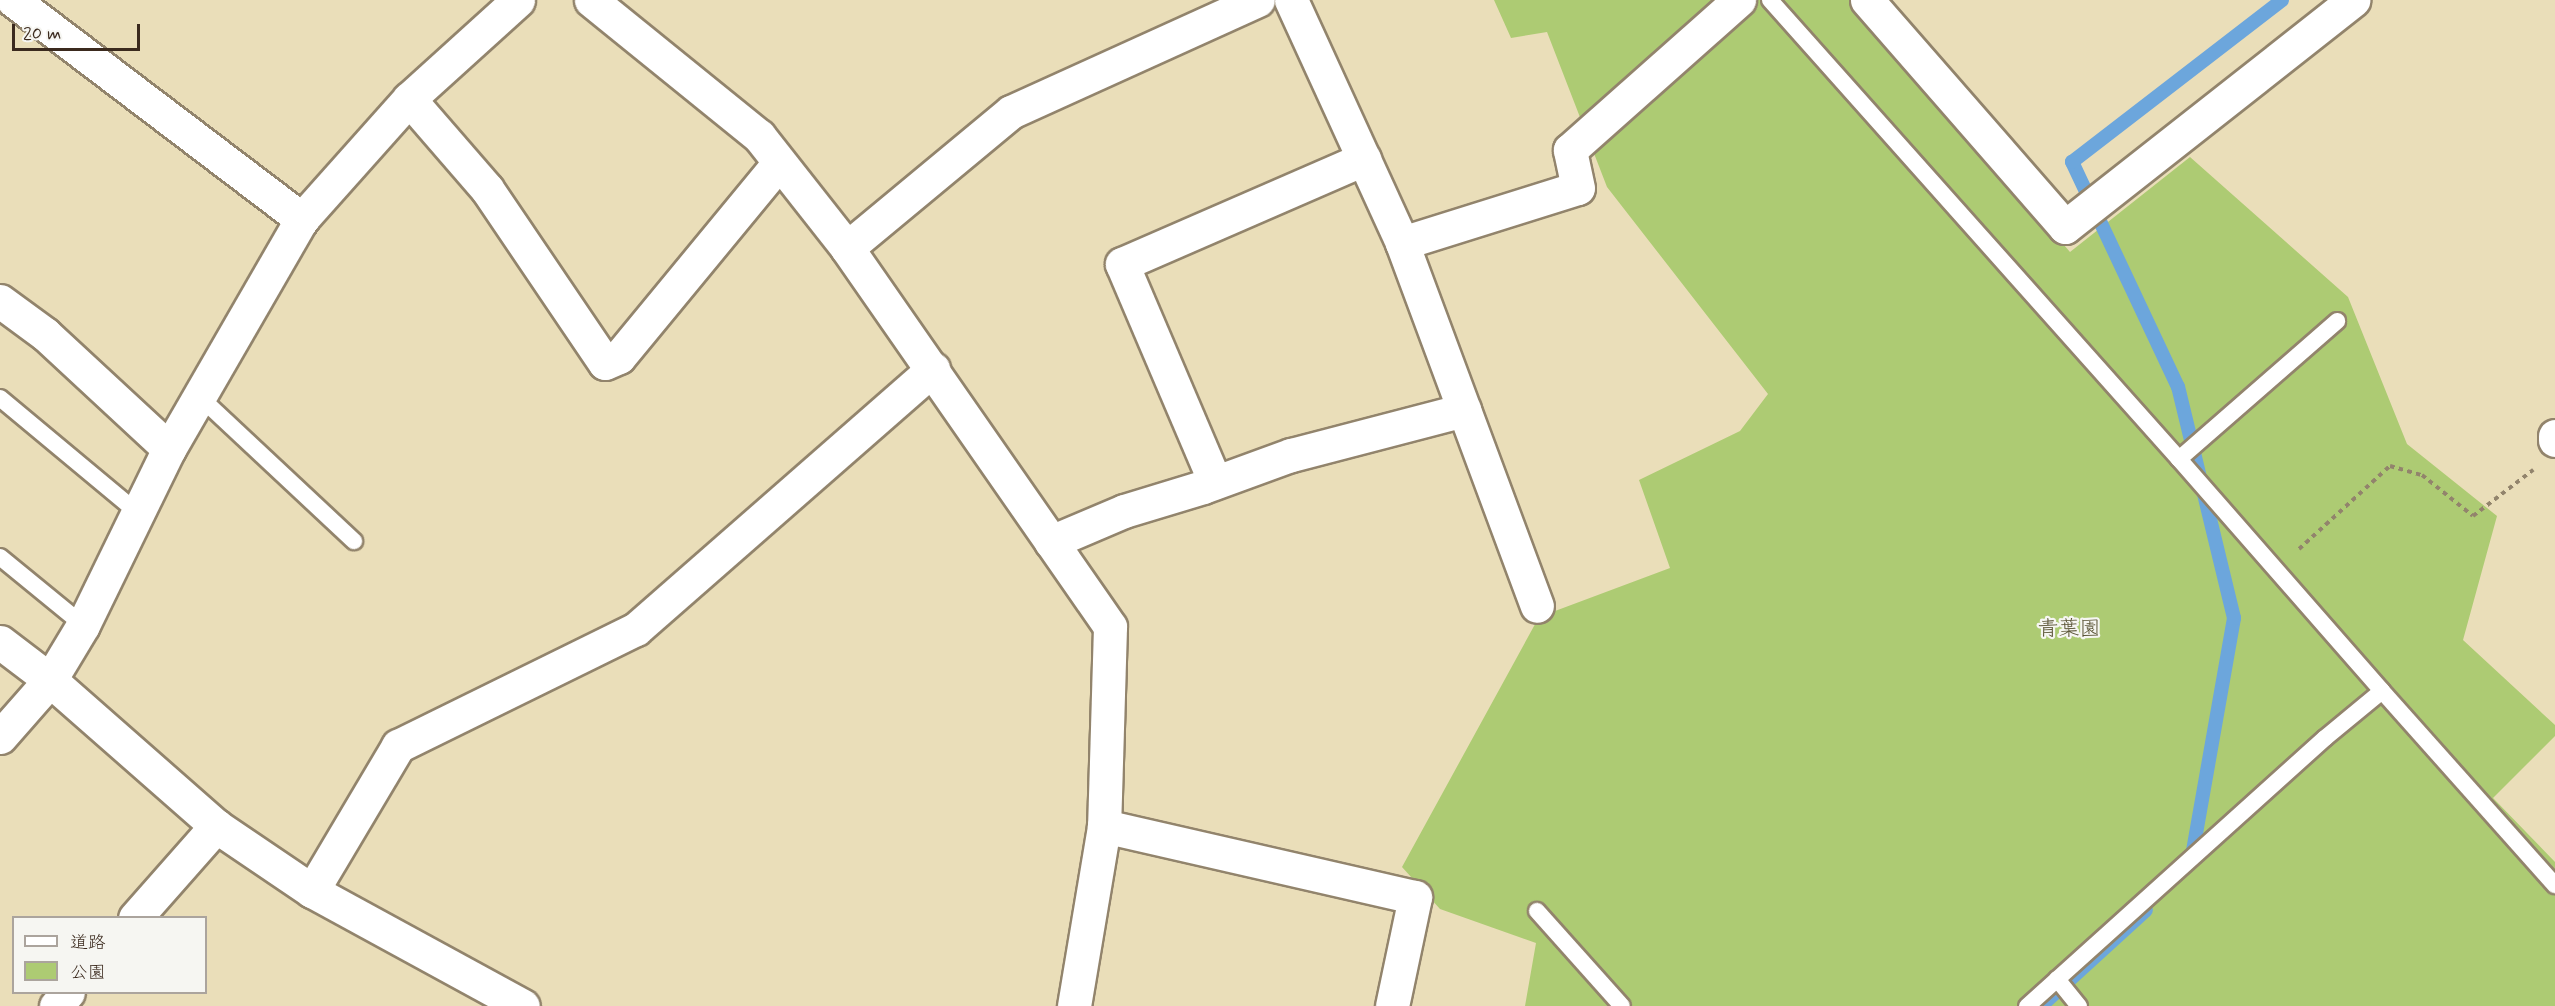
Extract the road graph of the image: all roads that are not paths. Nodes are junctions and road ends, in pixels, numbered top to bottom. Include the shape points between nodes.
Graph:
1 (13, 0) edge
2 (518, 0) edge
3 (591, 0) edge
4 (1258, 0) edge
5 (1291, 0) edge
6 (1739, 0) edge
7 (1770, 0) edge
8 (1867, 0) edge
9 (2353, 0) edge
10 (409, 99) junction
11 (1364, 159) junction
12 (779, 163) junction
13 (302, 219) junction
14 (1402, 243) junction
15 (847, 248) junction
16 (0, 301) edge
17 (2337, 321) dead end
18 (933, 369) junction
19 (200, 397) junction
20 (0, 398) edge
21 (1464, 410) junction
22 (170, 449) junction
23 (2179, 459) junction
24 (1215, 482) junction
25 (138, 513) junction
26 (354, 541) dead end
27 (1051, 542) junction
28 (0, 556) edge
29 (1537, 606) dead end
30 (83, 625) junction
31 (0, 642) edge
32 (50, 680) junction
33 (2382, 692) junction
34 (0, 737) edge
35 (216, 826) junction
36 (1104, 826) junction
37 (2555, 885) edge
38 (312, 891) junction
39 (1537, 911) dead end
40 (137, 916) edge
41 (2057, 979) junction
42 (67, 994) edge
43 (56, 1006) edge
44 (523, 1006) edge
45 (1074, 1006) edge
46 (1392, 1006) edge
47 (1622, 1006) edge
48 (2027, 1006) edge
49 (2079, 1006) edge

1 - 13 street
2 - 10 street
3 - 12 street via 759,136
4 - 15 street via 1011,112
5 - 11 street
6 - 14 street via 1570,150 1578,188
7 - 23 lane
8 - 9 street via 2065,226
10 - 12 street via 488,189 605,363 619,357
10 - 13 street
11 - 14 street
11 - 24 street via 1122,264
12 - 15 street
13 - 19 street
14 - 21 street
15 - 18 street
16 - 22 street via 45,334
17 - 23 lane
18 - 27 street
18 - 38 street via 636,629 398,746
19 - 22 street
19 - 26 lane
20 - 25 lane
21 - 24 street via 1291,455
21 - 29 street
22 - 25 street
23 - 33 lane
24 - 27 street via 1124,511
25 - 30 street
27 - 36 street via 1110,627
28 - 30 lane
30 - 32 street
31 - 32 street
32 - 34 street
32 - 35 street
33 - 37 lane
33 - 41 lane via 2325,738
35 - 38 street
35 - 40 street
36 - 45 street
36 - 46 street via 1415,897
38 - 44 street
39 - 47 lane
41 - 48 lane
41 - 49 lane
42 - 43 street

